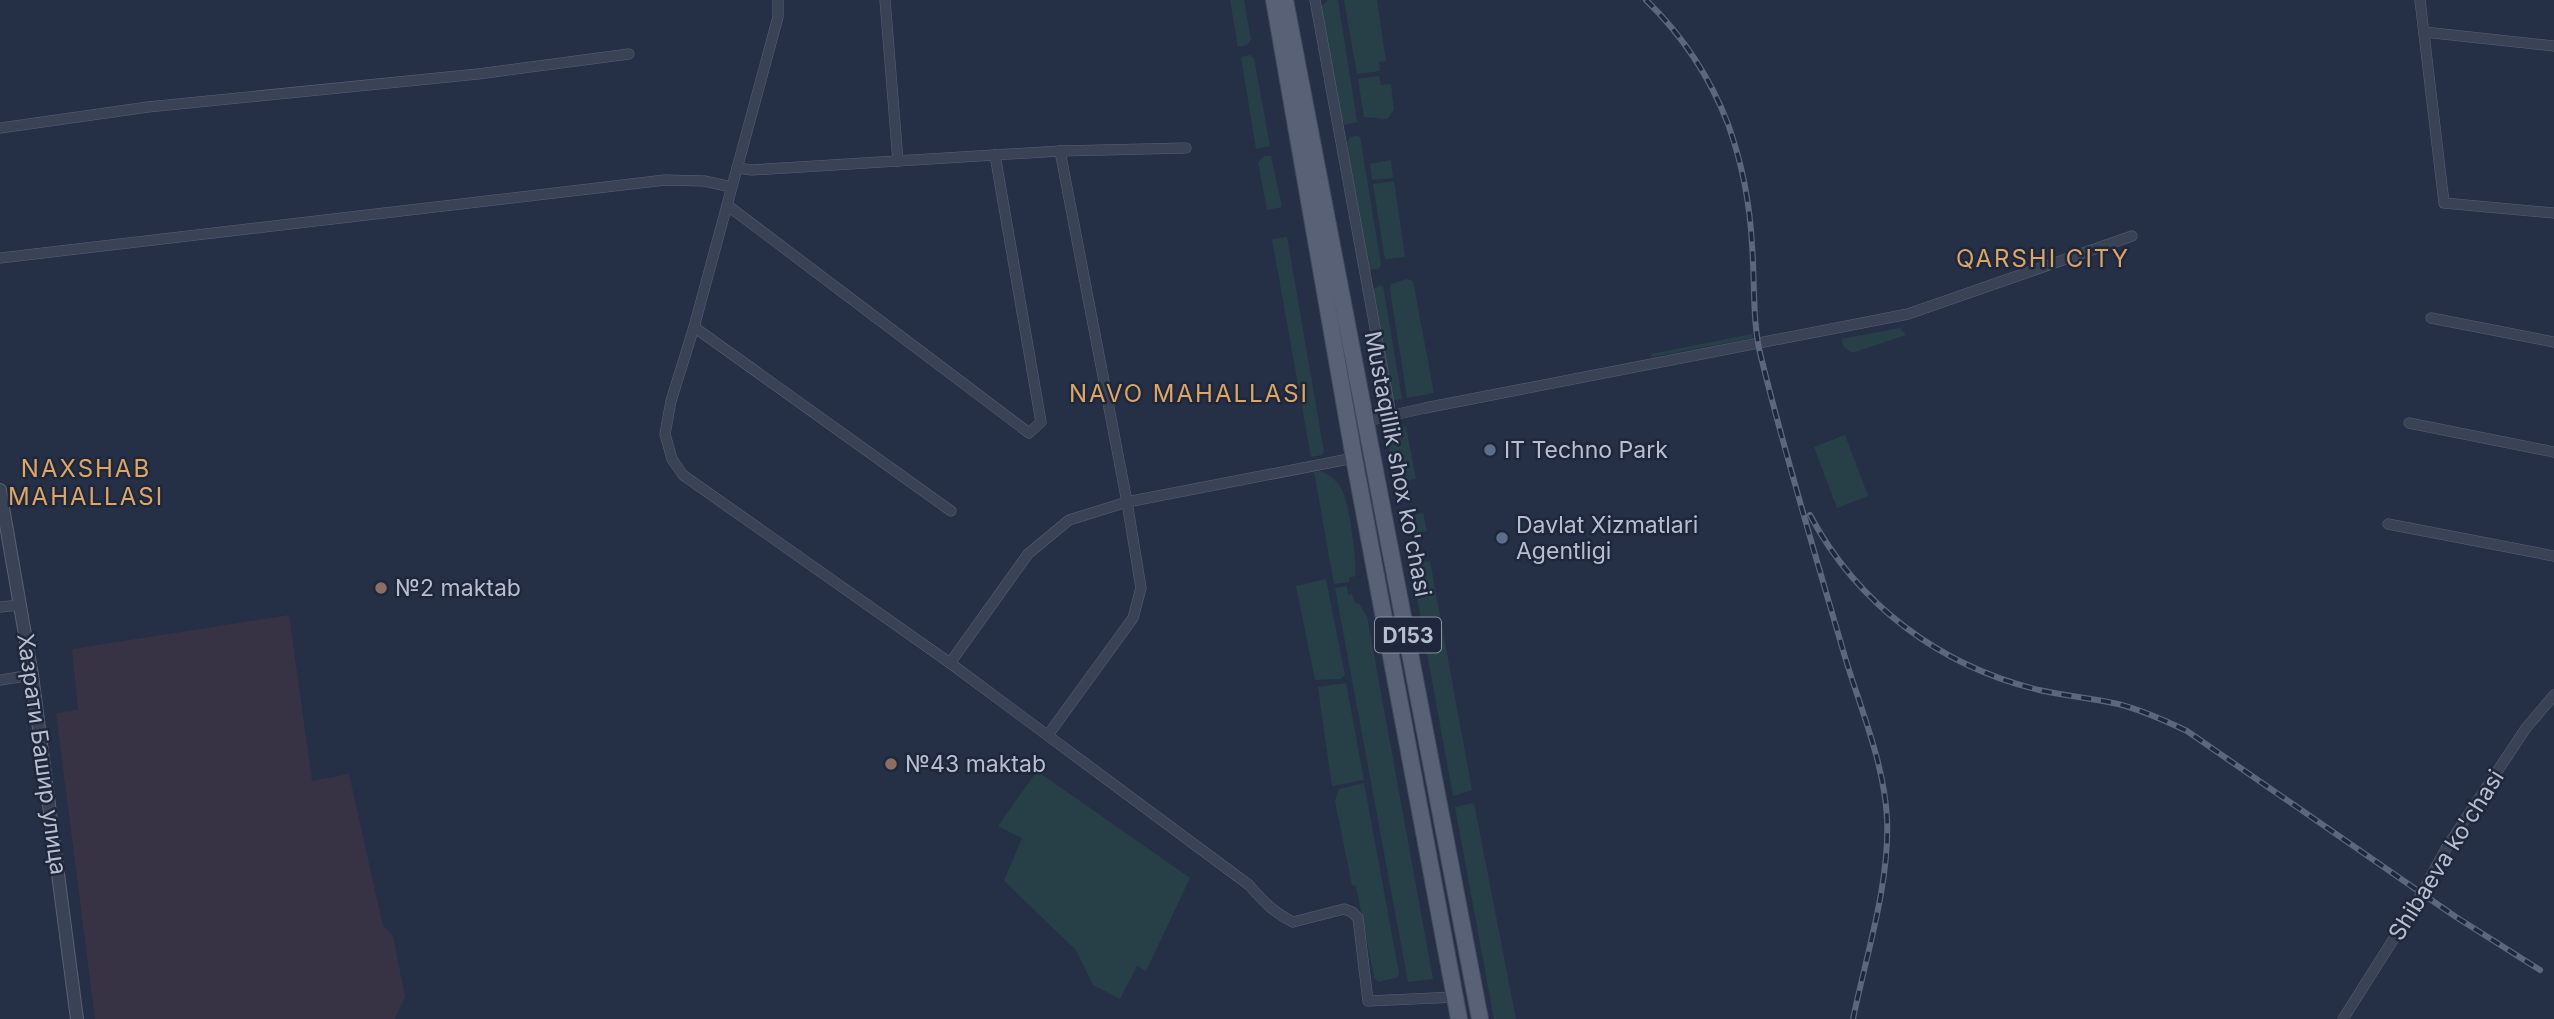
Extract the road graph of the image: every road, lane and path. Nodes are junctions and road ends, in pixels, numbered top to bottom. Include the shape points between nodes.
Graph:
1 (778, 0) edge
2 (885, 0) edge
3 (1274, 0) edge
4 (1286, 0) edge
5 (1314, 0) edge
6 (2420, 0) edge
7 (2424, 33) junction
8 (2554, 46) edge
9 (629, 54) dead end
10 (0, 128) edge
11 (1186, 148) dead end
12 (1060, 151) junction
13 (995, 155) junction
14 (898, 161) junction
15 (737, 167) junction
16 (732, 187) junction
17 (727, 205) junction
18 (2554, 213) edge
19 (2132, 236) dead end
20 (0, 258) edge
21 (1338, 272) junction
22 (1322, 275) junction
23 (2431, 318) dead end
24 (694, 327) junction
25 (2554, 342) edge
26 (1391, 415) junction
27 (1367, 421) junction
28 (2409, 423) dead end
29 (2554, 452) edge
30 (1354, 458) junction
31 (0, 490) edge
32 (1127, 502) junction
33 (951, 511) dead end
34 (2388, 524) dead end
35 (2554, 556) edge
36 (20, 605) junction
37 (0, 607) edge
38 (950, 663) junction
39 (32, 675) junction
40 (0, 680) edge
41 (2554, 695) edge
42 (1048, 735) junction
43 (1456, 997) junction
44 (77, 1019) edge
45 (1459, 1019) edge
46 (1480, 1019) edge
47 (2343, 1019) edge

1 - 15 street via 778,17
2 - 14 street
3 - 22 main road, Mustaqillik shox ko'chasi / D153
4 - 21 main road, Mustaqillik shox ko'chasi / D153
5 - 26 street
6 - 7 street
7 - 8 street
7 - 18 street via 2444,202
9 - 10 street via 464,76 148,107
11 - 12 street
12 - 13 street
12 - 32 street
13 - 14 street
13 - 17 street via 1041,422 1028,433
14 - 15 street via 752,170
15 - 16 street
16 - 17 street
16 - 20 street via 665,180
17 - 24 street
19 - 26 street via 1908,314
21 - 22 main road
21 - 27 main road, Mustaqillik shox ko'chasi / D153
22 - 30 main road, Mustaqillik shox ko'chasi / D153
23 - 25 street
24 - 33 street
24 - 38 street via 665,434 671,459 683,475
26 - 27 street
27 - 46 main road, Mustaqillik shox ko'chasi / D153
28 - 29 street
30 - 32 street
30 - 43 main road, Mustaqillik shox ko'chasi / D153
31 - 36 street, Хазрати Башир улица
32 - 38 street via 1069,520 1046,536 1028,554
32 - 42 street via 1141,588 1133,618
34 - 35 street
36 - 37 street
36 - 39 street, Хазрати Башир улица
38 - 42 street
39 - 40 street
39 - 44 street, Хазрати Башир улица
41 - 47 street, Shibaeva ko'chasi via 2526,728 2447,847
42 - 43 street via 1249,885 1280,916 1293,922 1344,909 1352,912 1358,918 1368,1001
43 - 45 main road, Mustaqillik shox ko'chasi / D153

